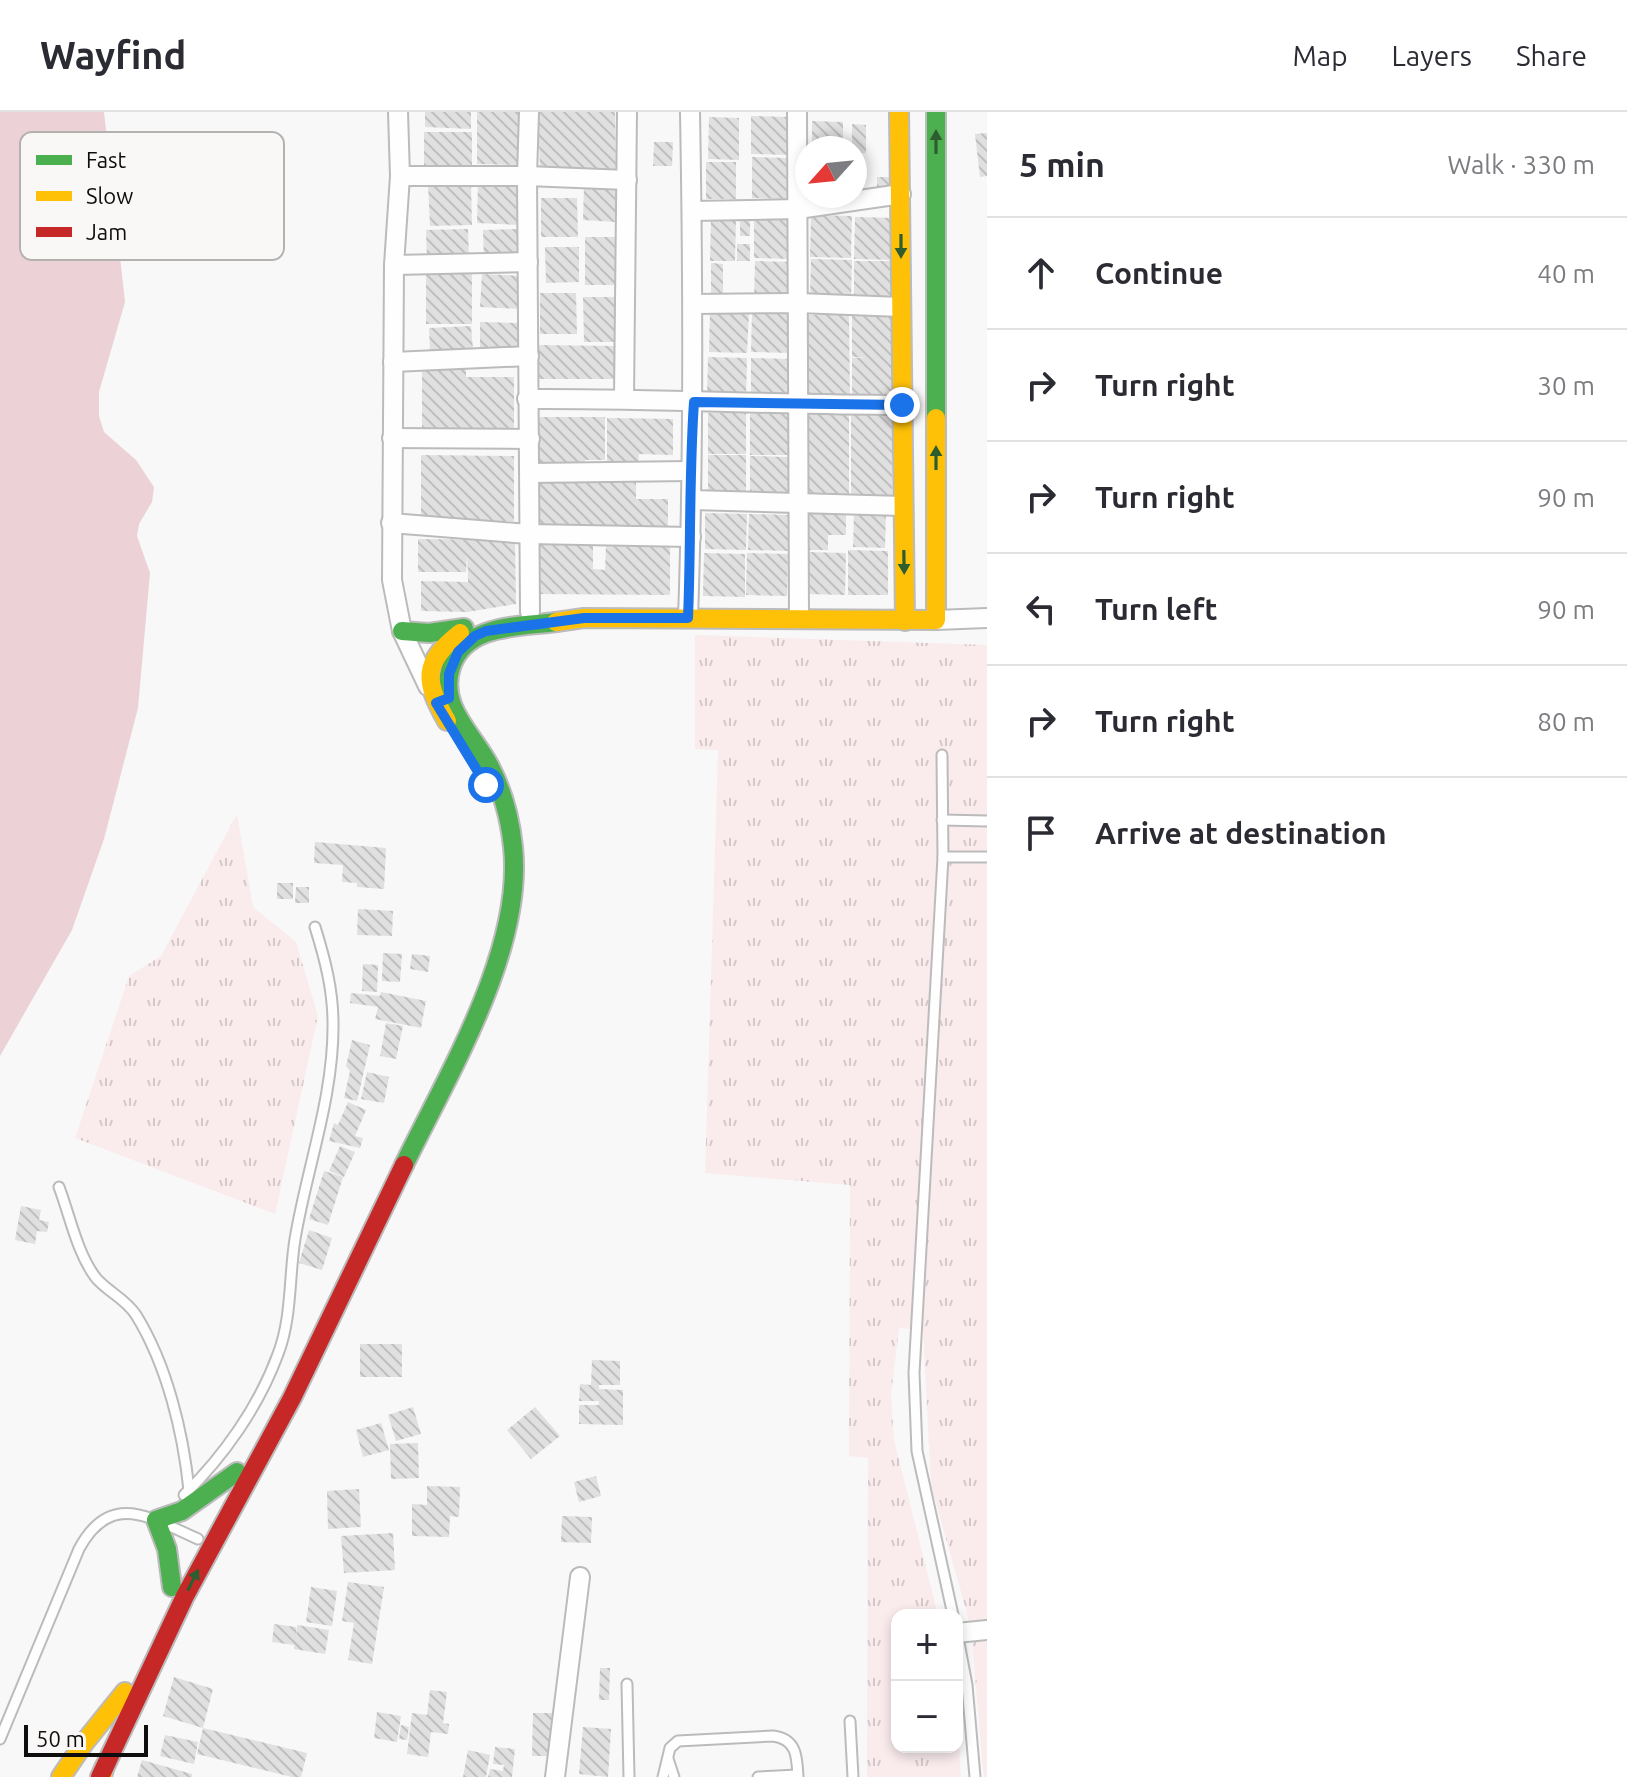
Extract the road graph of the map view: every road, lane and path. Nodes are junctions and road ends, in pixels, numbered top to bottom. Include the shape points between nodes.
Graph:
1 (398, 112) edge
2 (529, 112) edge
3 (627, 112) edge
4 (690, 112) edge
5 (797, 112) edge
6 (899, 112) edge
7 (936, 112) edge
8 (400, 176) junction
9 (527, 176) junction
10 (627, 180) junction
11 (901, 194) junction
12 (798, 209) junction
13 (692, 211) junction
14 (528, 262) junction
15 (394, 265) junction
16 (798, 303) junction
17 (693, 304) junction
18 (901, 307) junction
19 (529, 356) junction
20 (393, 362) junction
21 (624, 398) junction
22 (527, 399) junction
23 (694, 402) junction
24 (799, 405) junction
25 (902, 405) junction
26 (392, 438) junction
27 (530, 439) junction
28 (690, 471) junction
29 (530, 473) junction
30 (692, 500) junction
31 (799, 503) junction
32 (903, 506) junction
33 (391, 523) junction
34 (528, 534) junction
35 (691, 537) junction
36 (530, 612) junction
37 (584, 618) junction
38 (688, 618) junction
39 (799, 618) junction
40 (987, 618) edge
41 (936, 620) junction
42 (905, 621) junction
43 (469, 627) junction
44 (402, 631) junction
45 (438, 696) junction
46 (942, 755) dead end
47 (942, 820) junction
48 (987, 821) edge
49 (943, 857) junction
50 (987, 857) edge
51 (315, 927) dead end
52 (59, 1187) dead end
53 (237, 1472) junction
54 (189, 1490) junction
55 (156, 1520) junction
56 (198, 1539) junction
57 (580, 1577) dead end
58 (172, 1587) junction
59 (952, 1609) edge
60 (987, 1630) edge
61 (963, 1632) edge
62 (963, 1664) edge
63 (627, 1684) dead end
64 (125, 1692) junction
65 (850, 1721) dead end
66 (0, 1739) edge
67 (668, 1759) junction
68 (102, 1774) edge
69 (798, 1776) edge
70 (61, 1777) edge
71 (86, 1777) edge
72 (555, 1777) edge
73 (629, 1777) edge
74 (663, 1777) edge
75 (674, 1777) edge
76 (758, 1777) edge
77 (853, 1777) edge
78 (975, 1777) edge

1 - 8 street
2 - 9 street
3 - 10 street
4 - 13 street
5 - 12 street
6 - 11 main road
41 -> 7 main road
8 - 9 street
8 - 15 street
9 - 10 street
9 - 14 street
10 - 21 street
11 - 12 street
11 -> 18 main road
12 - 13 street
12 - 16 street
13 - 17 street
14 - 15 street
14 - 19 street
15 - 20 street
16 - 17 street
16 - 18 street
16 - 24 street
17 - 23 street
18 - 25 main road
19 - 20 street
19 - 22 street
20 - 26 street
21 - 22 street
21 - 23 street
22 - 27 street
23 - 24 street
23 - 28 street
24 - 25 street
24 - 31 street
25 - 32 main road
26 - 27 street
26 - 33 street
27 - 29 street
28 - 29 street
28 - 30 street
29 - 34 street
30 - 31 street
30 - 35 street
31 - 32 street
31 - 39 street
32 -> 42 main road
33 - 34 street
33 - 44 street via 392,580
34 - 35 street
34 - 36 street
35 - 38 street
36 - 37 main road
36 - 43 main road via 499,615
37 - 38 main road
37 - 45 main road via 497,628 475,636 458,652 448,686
38 - 39 main road
39 - 42 main road
40 - 41 street
41 - 42 main road
43 - 44 main road
43 - 45 main road via 443,647 428,669
44 - 45 street
45 - 53 main road via 498,818 503,875 495,939 483,976 284,1391
68 -> 45 main road via 191,1583 292,1398 503,951 513,900 510,825 496,779
46 - 47 lane
47 - 48 lane
47 - 49 lane
49 - 50 lane
49 - 59 lane via 914,1373 917,1451
51 - 54 lane via 330,985 333,1045 295,1239 282,1340 250,1413
52 - 54 lane via 92,1271 135,1313 159,1366 182,1433
53 - 55 main road via 182,1511
53 - 56 main road
54 - 55 lane
55 - 56 lane
55 - 58 main road
55 - 66 lane via 133,1512 120,1514 97,1525 84,1540
56 - 58 main road
57 - 72 street
58 - 64 main road
60 - 61 street
62 - 78 lane
63 - 73 lane
64 - 70 main road
64 - 71 main road
65 - 77 lane
67 - 69 lane via 670,1748 683,1740 779,1736 795,1750
67 - 74 lane
67 - 75 lane
69 - 76 lane

